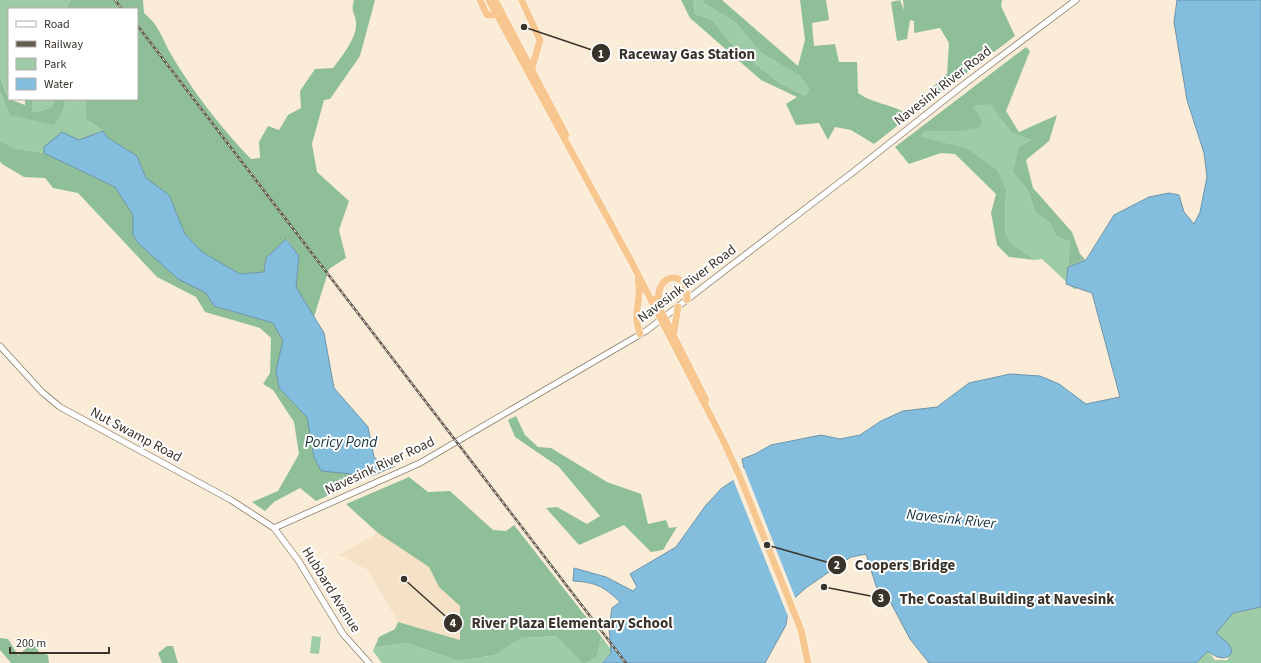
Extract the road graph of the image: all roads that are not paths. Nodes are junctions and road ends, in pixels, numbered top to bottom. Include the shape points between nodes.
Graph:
1 (480, 0) edge
2 (489, 0) edge
3 (495, 0) edge
4 (1076, 0) edge
5 (522, 1) edge
6 (497, 15) junction
7 (532, 68) junction
8 (635, 270) junction
9 (687, 300) junction
10 (660, 307) junction
11 (678, 307) junction
12 (662, 319) junction
13 (640, 334) junction
14 (674, 334) junction
15 (0, 346) edge
16 (739, 473) junction
17 (274, 528) junction
18 (369, 663) edge
19 (808, 663) edge

1 - 6 highway via 488,16
2 - 6 highway
3 - 7 highway
4 - 9 main road, Navesink River Road
5 - 7 highway via 540,40
6 - 8 highway
7 - 10 highway
8 - 12 highway
8 - 13 highway via 640,287 636,319
9 - 10 highway via 683,281 676,278 668,279 659,289
9 - 11 main road, Navesink River Road
10 - 12 highway
11 - 12 main road, Navesink River Road
11 - 14 highway
12 - 13 main road, Navesink River Road
12 - 14 highway
12 - 16 highway via 732,464
13 - 17 main road, Navesink River Road via 420,463
14 - 16 highway via 727,439
15 - 17 main road, Nut Swamp Road via 42,392 60,407 231,500
16 - 19 highway via 798,622
17 - 18 main road, Hubbard Avenue via 292,551 343,634

